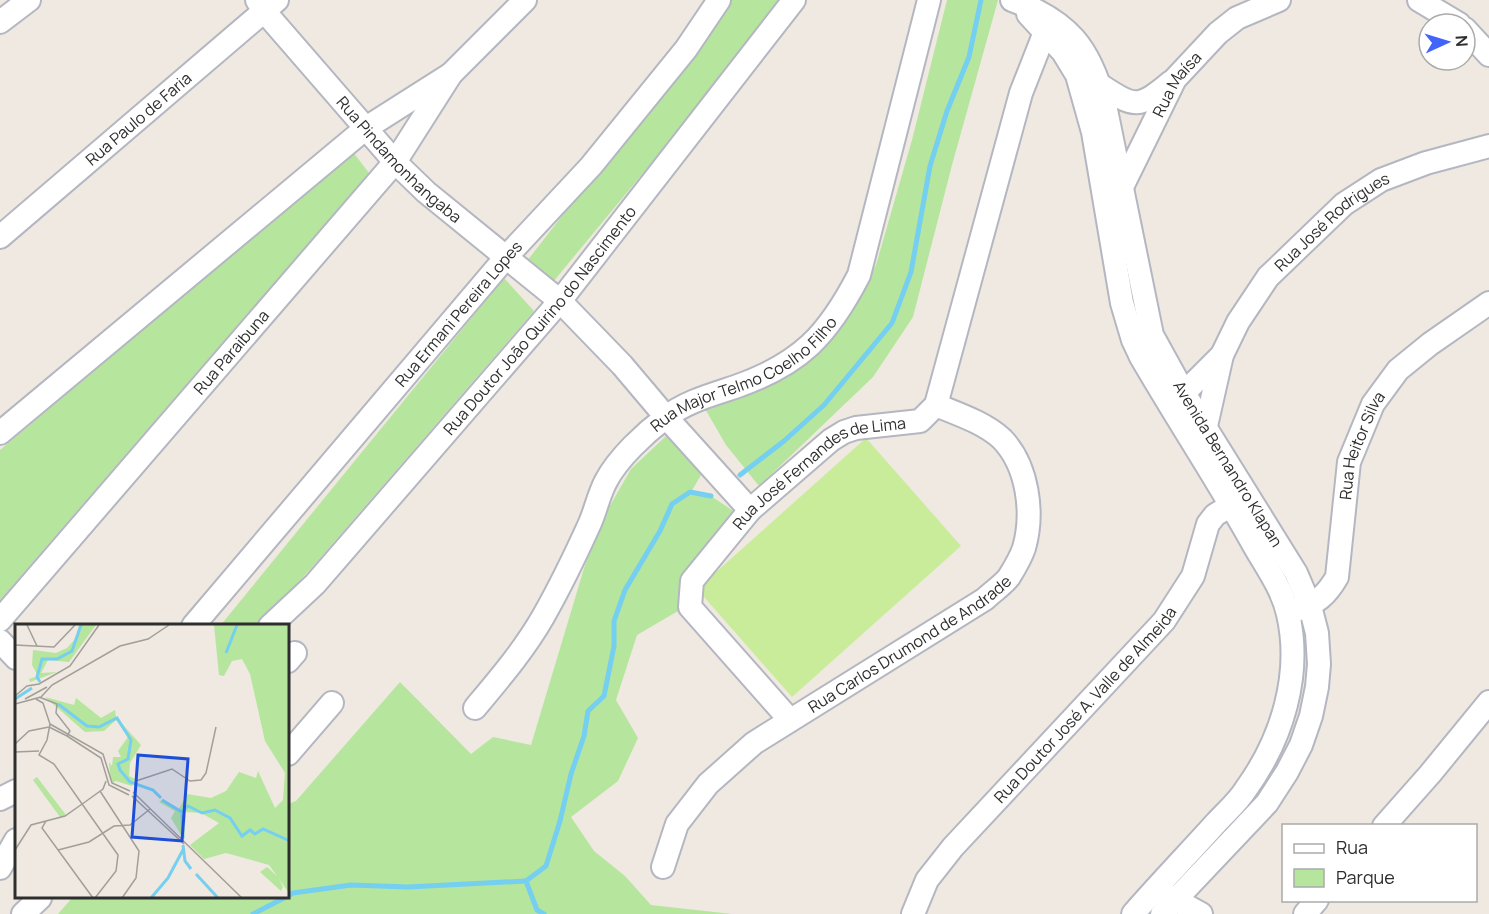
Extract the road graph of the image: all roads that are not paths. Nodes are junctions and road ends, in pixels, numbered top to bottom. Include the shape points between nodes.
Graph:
1 (29, 0) edge
2 (525, 0) edge
3 (719, 0) edge
4 (794, 0) edge
5 (929, 0) edge
6 (1279, 0) edge
7 (1419, 0) edge
8 (1015, 1) edge
9 (266, 4) edge
10 (1439, 12) edge
11 (0, 22) edge
12 (1049, 26) junction
13 (1477, 42) edge
14 (1489, 55) edge
15 (1070, 64) junction
16 (1029, 73) junction
17 (451, 74) junction
18 (1175, 79) junction
19 (1100, 85) junction
20 (366, 128) junction
21 (1489, 146) edge
22 (395, 162) junction
23 (1112, 189) junction
24 (0, 237) edge
25 (507, 256) junction
26 (560, 301) junction
27 (1489, 303) edge
28 (1222, 356) junction
29 (1177, 398) junction
30 (936, 405) junction
31 (666, 417) junction
32 (1198, 432) junction
33 (0, 433) edge
34 (1240, 499) junction
35 (750, 510) junction
36 (1310, 606) junction
37 (1287, 613) junction
38 (0, 620) edge
39 (195, 624) edge
40 (272, 624) edge
41 (0, 641) edge
42 (15, 657) edge
43 (1489, 702) edge
44 (332, 703) dead end
45 (475, 708) dead end
46 (790, 720) junction
47 (290, 749) edge
48 (1385, 824) edge
49 (15, 842) edge
50 (663, 867) dead end
51 (0, 868) edge
52 (1155, 888) junction
53 (38, 899) edge
54 (1315, 902) edge
55 (1168, 907) edge
56 (23, 914) edge
57 (912, 914) edge
58 (1133, 914) edge
59 (1202, 914) edge
60 (1305, 914) edge

1 - 11 street
2 - 17 street, Rua Paraibuna
3 - 25 street, Rua Ermani Pereira Lopes via 659,84 591,166
4 - 26 street, Rua Doutor João Quirino do Nascimento
5 - 31 street, Rua Major Telmo Coelho Filho via 859,275 842,308 819,337 790,362
6 - 18 street, Rua Maísa via 1237,18
7 - 10 street
8 - 12 street, Avenida Bernandro Klapan
9 - 20 street, Rua Pindamonhangaba
9 - 24 street, Rua Paulo de Faria
12 - 15 street, Avenida Bernandro Klapan
12 - 16 street
12 - 19 street, Avenida Bernandro Klapan via 1079,43
13 - 14 street
15 - 16 street via 1045,63
15 - 23 street, Avenida Bernandro Klapan via 1077,75
16 - 30 street
17 - 20 street, Rua Paraibuna
17 - 22 street, Rua Paraibuna
18 - 19 street via 1154,97 1139,103 1119,98
18 - 23 street, Rua Maísa
19 - 23 street, Avenida Bernandro Klapan
20 - 22 street, Rua Pindamonhangaba
20 - 33 street, Rua Paraibuna
21 - 28 street, Rua José Rodrigues via 1381,180 1344,204 1268,277 1238,322
22 - 25 street, Rua Pindamonhangaba via 426,192
22 - 38 street, Rua Paraibuna
23 - 29 street, Avenida Bernandro Klapan via 1122,303 1133,340
25 - 26 street, Rua Pindamonhangaba
25 - 39 street, Rua Ermani Pereira Lopes
26 - 31 street, Rua Pindamonhangaba
26 - 40 street, Rua Doutor João Quirino do Nascimento via 315,584
27 - 36 street, Rua Heitor Silva via 1398,370 1373,404 1348,462 1337,577 1327,594
28 - 29 street, Rua José Rodrigues
28 - 32 street, Rua José Rodrigues
29 - 32 street, Avenida Bernandro Klapan
30 - 35 street, Rua José Fernandes de Lima via 920,421 844,432
30 - 46 street, Rua Carlos Drumond de Andrade via 971,419 1001,438 1018,459 1026,483 1024,549 1008,579 985,599
31 - 35 street, Rua Pindamonhangaba
31 - 45 street, Rua Major Telmo Coelho Filho via 631,448 606,480 590,523 544,615 522,652
32 - 34 street, Avenida Bernandro Klapan
34 - 36 street, Avenida Bernandro Klapan via 1296,573
34 - 37 street, Avenida Bernandro Klapan
34 - 57 street, Rua Doutor José A. Valle de Almeida via 1208,524 1193,576 1164,621 953,847 927,880
35 - 46 street, Rua José Fernandes de Lima via 692,581 690,607
36 - 37 street, Rua Heitor Silva
36 - 55 street, Avenida Bernandro Klapan via 1319,663 1311,716 1301,745 1267,803
37 - 52 street, Avenida Bernandro Klapan via 1292,664 1277,736 1245,791
41 - 42 street
43 - 48 street
44 - 47 street
46 - 50 street, Rua Carlos Drumond de Andrade via 754,743 708,784 677,824
49 - 51 street
52 - 55 street
52 - 58 street, Avenida Bernandro Klapan
53 - 56 street
54 - 60 street
55 - 59 street

